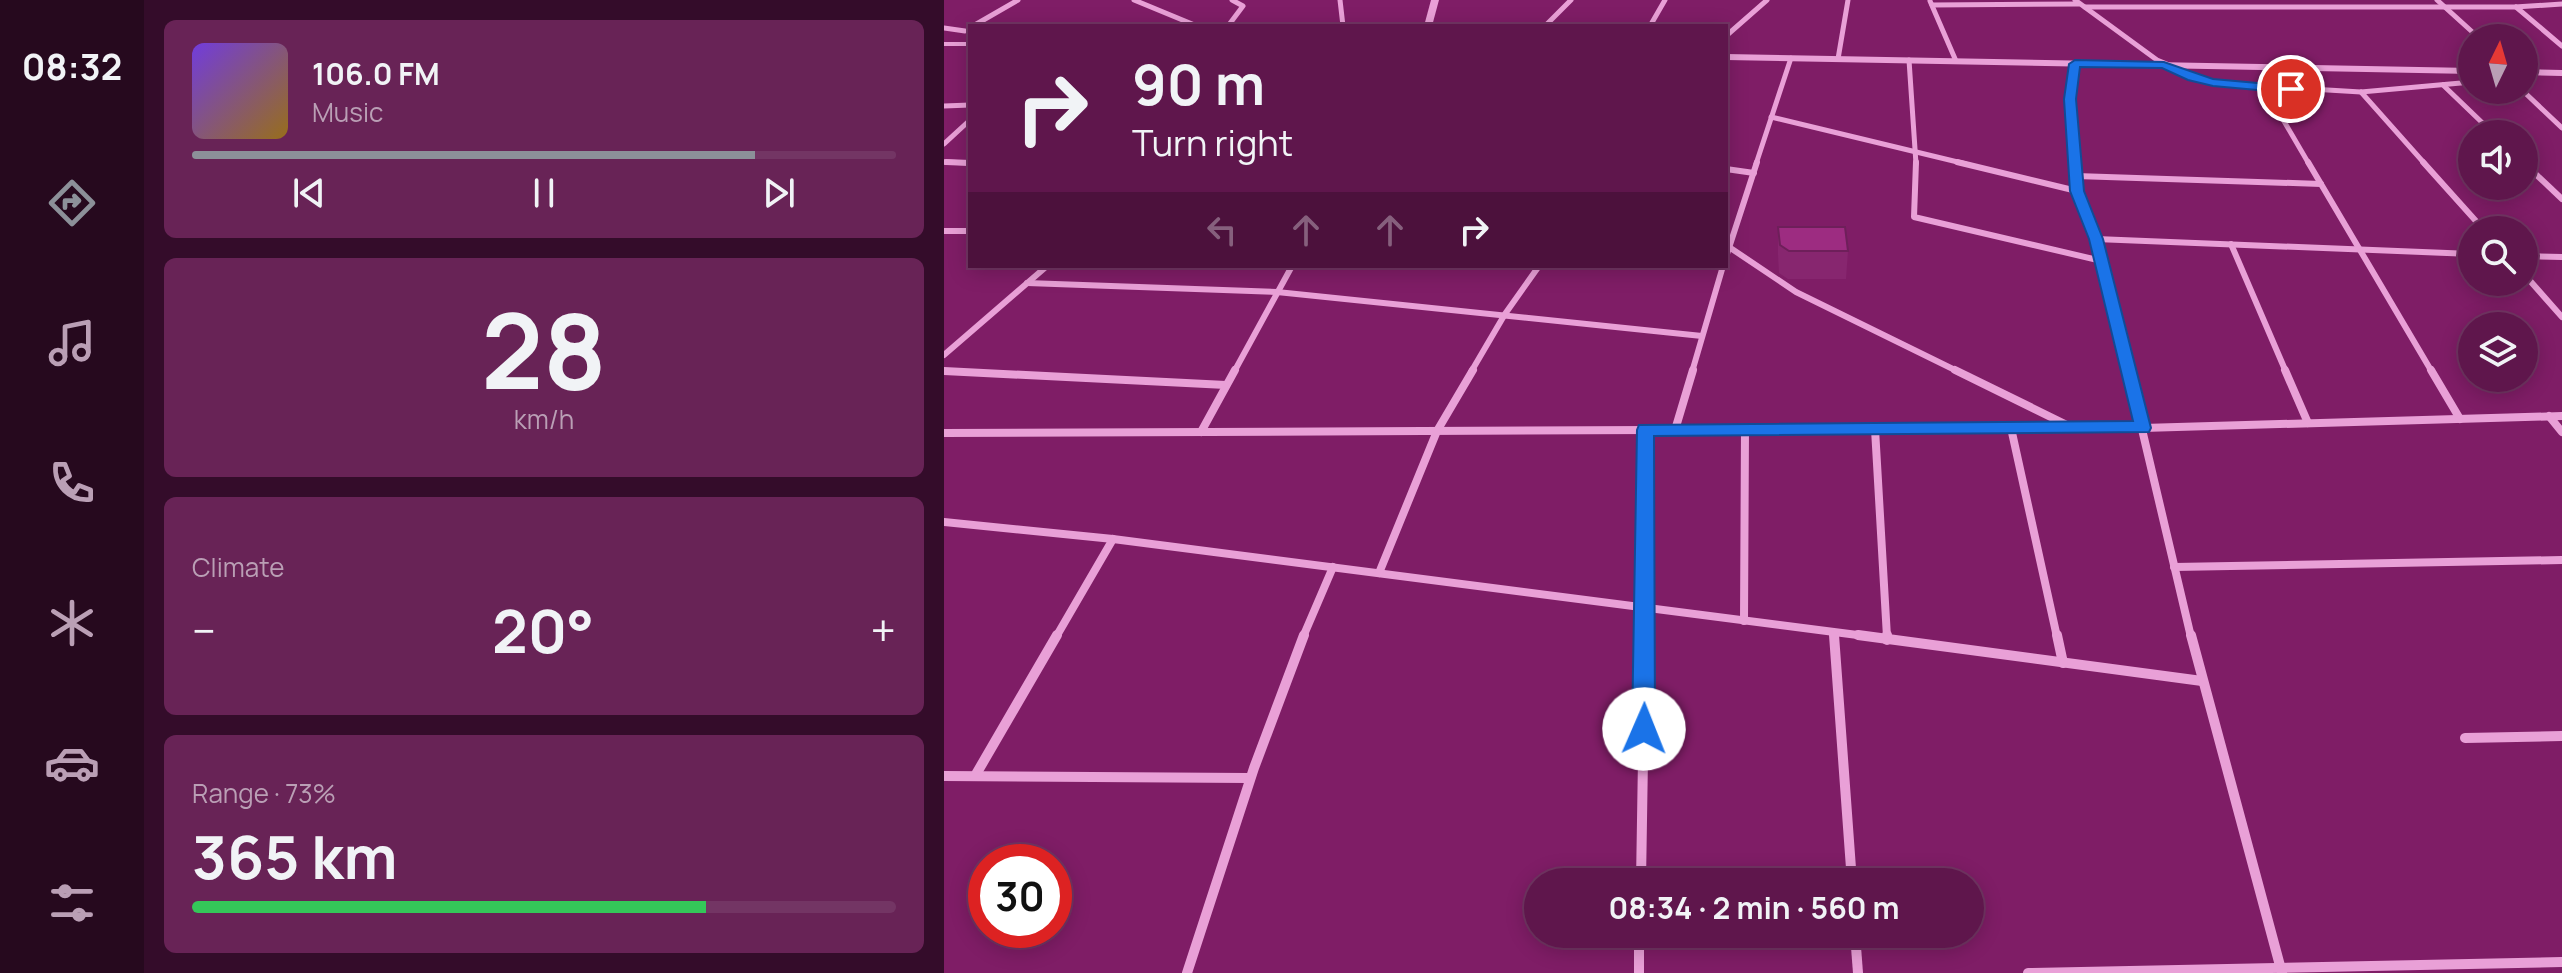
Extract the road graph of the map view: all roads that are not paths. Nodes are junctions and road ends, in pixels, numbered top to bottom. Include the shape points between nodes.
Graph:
1 (1018, 0) edge
2 (1134, 0) edge
3 (1232, 0) edge
4 (1340, 0) edge
5 (1435, 0) edge
6 (1571, 0) edge
7 (1665, 0) edge
8 (1767, 0) edge
9 (1848, 0) edge
10 (2336, 0) edge
11 (2437, 0) edge
12 (2519, 0) edge
13 (1931, 2) edge
14 (2080, 4) edge
15 (2562, 4) edge
16 (2528, 6) junction
17 (2342, 7) junction
18 (2445, 7) junction
19 (2515, 7) junction
20 (978, 24) edge
21 (1192, 24) edge
22 (1230, 24) edge
23 (1343, 24) edge
24 (1429, 24) edge
25 (1547, 24) edge
26 (1651, 24) edge
27 (2464, 24) edge
28 (944, 28) edge
29 (968, 29) edge
30 (1728, 34) edge
31 (944, 44) edge
32 (968, 44) edge
33 (2562, 46) edge
34 (1728, 57) edge
35 (1791, 58) junction
36 (1838, 59) junction
37 (1909, 60) junction
38 (1956, 61) junction
39 (2075, 64) junction
40 (2164, 65) junction
41 (2458, 71) edge
42 (2538, 72) edge
43 (2562, 73) edge
44 (2458, 83) edge
45 (2443, 85) junction
46 (2264, 87) junction
47 (2361, 92) junction
48 (2537, 104) edge
49 (968, 105) edge
50 (944, 106) edge
51 (1771, 117) junction
52 (2479, 120) edge
53 (968, 122) edge
54 (2562, 128) edge
55 (944, 144) edge
56 (1916, 152) junction
57 (944, 162) edge
58 (968, 163) edge
59 (1728, 169) edge
60 (1754, 173) junction
61 (2076, 176) junction
62 (2538, 176) edge
63 (2321, 184) junction
64 (2077, 191) junction
65 (2562, 199) edge
66 (2472, 216) edge
67 (944, 231) edge
68 (968, 231) edge
69 (2096, 239) junction
70 (2231, 244) junction
71 (1728, 245) edge
72 (2359, 250) junction
73 (2458, 254) edge
74 (2538, 256) edge
75 (2562, 257) edge
76 (2102, 261) junction
77 (1045, 268) edge
78 (1291, 268) edge
79 (1538, 268) edge
80 (1722, 268) edge
81 (1027, 283) junction
82 (2538, 290) edge
83 (1277, 292) junction
84 (1505, 314) junction
85 (2562, 317) edge
86 (1702, 336) junction
87 (944, 355) edge
88 (944, 371) edge
89 (1226, 385) junction
90 (2549, 416) junction
91 (2562, 416) edge
92 (2460, 419) junction
93 (2308, 423) junction
94 (2011, 428) junction
95 (2073, 428) junction
96 (2143, 428) junction
97 (1745, 429) junction
98 (1875, 429) junction
99 (1645, 430) junction
100 (1675, 430) junction
101 (1437, 431) junction
102 (1201, 432) junction
103 (2562, 432) edge
104 (944, 433) edge
105 (946, 525) edge
106 (1113, 539) junction
107 (2562, 560) edge
108 (1333, 567) junction
109 (2174, 567) junction
110 (1379, 573) junction
111 (1646, 606) junction
112 (1744, 621) junction
113 (1834, 633) junction
114 (1887, 640) junction
115 (2063, 663) junction
116 (2202, 681) junction
117 (2562, 736) edge
118 (2465, 738) dead end
119 (944, 776) edge
120 (975, 776) junction
121 (1248, 778) junction
122 (1641, 868) edge
123 (1851, 868) edge
124 (1639, 948) edge
125 (1856, 948) edge
126 (2562, 962) edge
127 (2464, 968) edge
128 (2282, 970) edge
129 (1187, 973) edge
130 (1639, 973) edge
131 (1858, 973) edge
132 (2028, 973) edge

1 - 20 street
2 - 21 street
3 - 22 street via 1243,6
4 - 23 street
5 - 24 street
6 - 25 street
7 - 26 street
8 - 30 street
9 - 36 street
10 - 17 street
11 - 18 street
12 - 16 street
13 - 14 street
13 - 38 street
14 - 17 street
14 - 40 street
15 - 16 street
16 - 19 street
17 - 18 street
18 - 19 street
18 - 27 street
19 - 33 street
28 - 29 street
31 - 32 street
34 - 35 street
35 - 36 street
35 - 51 street
36 - 37 street
37 - 38 street
37 - 56 street
38 - 39 street
39 - 40 street
39 - 61 street via 2070,99
40 - 41 street
40 - 46 street via 2213,83
42 - 43 street
44 - 45 street
45 - 47 street
45 - 52 street
46 - 47 street
46 - 63 street
47 - 66 street
48 - 54 street
49 - 50 street
51 - 56 street
51 - 60 street
53 - 55 street
56 - 64 street
56 - 76 street via 1913,214 1918,220
57 - 58 street
59 - 60 street
60 - 71 street
61 - 63 street
61 - 64 street
62 - 65 street
63 - 72 street
64 - 69 street
67 - 68 street
69 - 70 street
69 - 76 street
70 - 72 street
70 - 93 street
71 - 95 street via 1796,292
72 - 73 street
72 - 92 street
74 - 75 street
76 - 96 street
77 - 81 street
78 - 83 street
79 - 84 street
80 - 86 street
81 - 83 street
81 - 87 street
82 - 85 street
83 - 84 street
83 - 89 street
84 - 86 street
84 - 101 street
86 - 100 street
88 - 89 street
89 - 102 street
90 - 91 street
90 - 92 street
90 - 103 street
92 - 93 street
93 - 96 street
94 - 95 street
94 - 98 street
94 - 115 street
95 - 96 street
96 - 109 street
97 - 98 street
97 - 100 street
97 - 112 street
98 - 114 street
99 - 100 street
99 - 101 street
99 - 111 street
101 - 102 street
101 - 110 street
102 - 104 street
105 - 106 street
106 - 108 street
106 - 120 street
107 - 109 street
108 - 110 street
108 - 121 street
109 - 116 street
110 - 111 street
111 - 112 street
111 - 122 street
112 - 113 street
113 - 114 street
113 - 123 street
114 - 115 street
115 - 116 street
116 - 128 street
117 - 118 street
119 - 120 street
120 - 121 street
121 - 129 street
124 - 130 street
125 - 131 street
126 - 127 street
127 - 128 street
128 - 132 street

